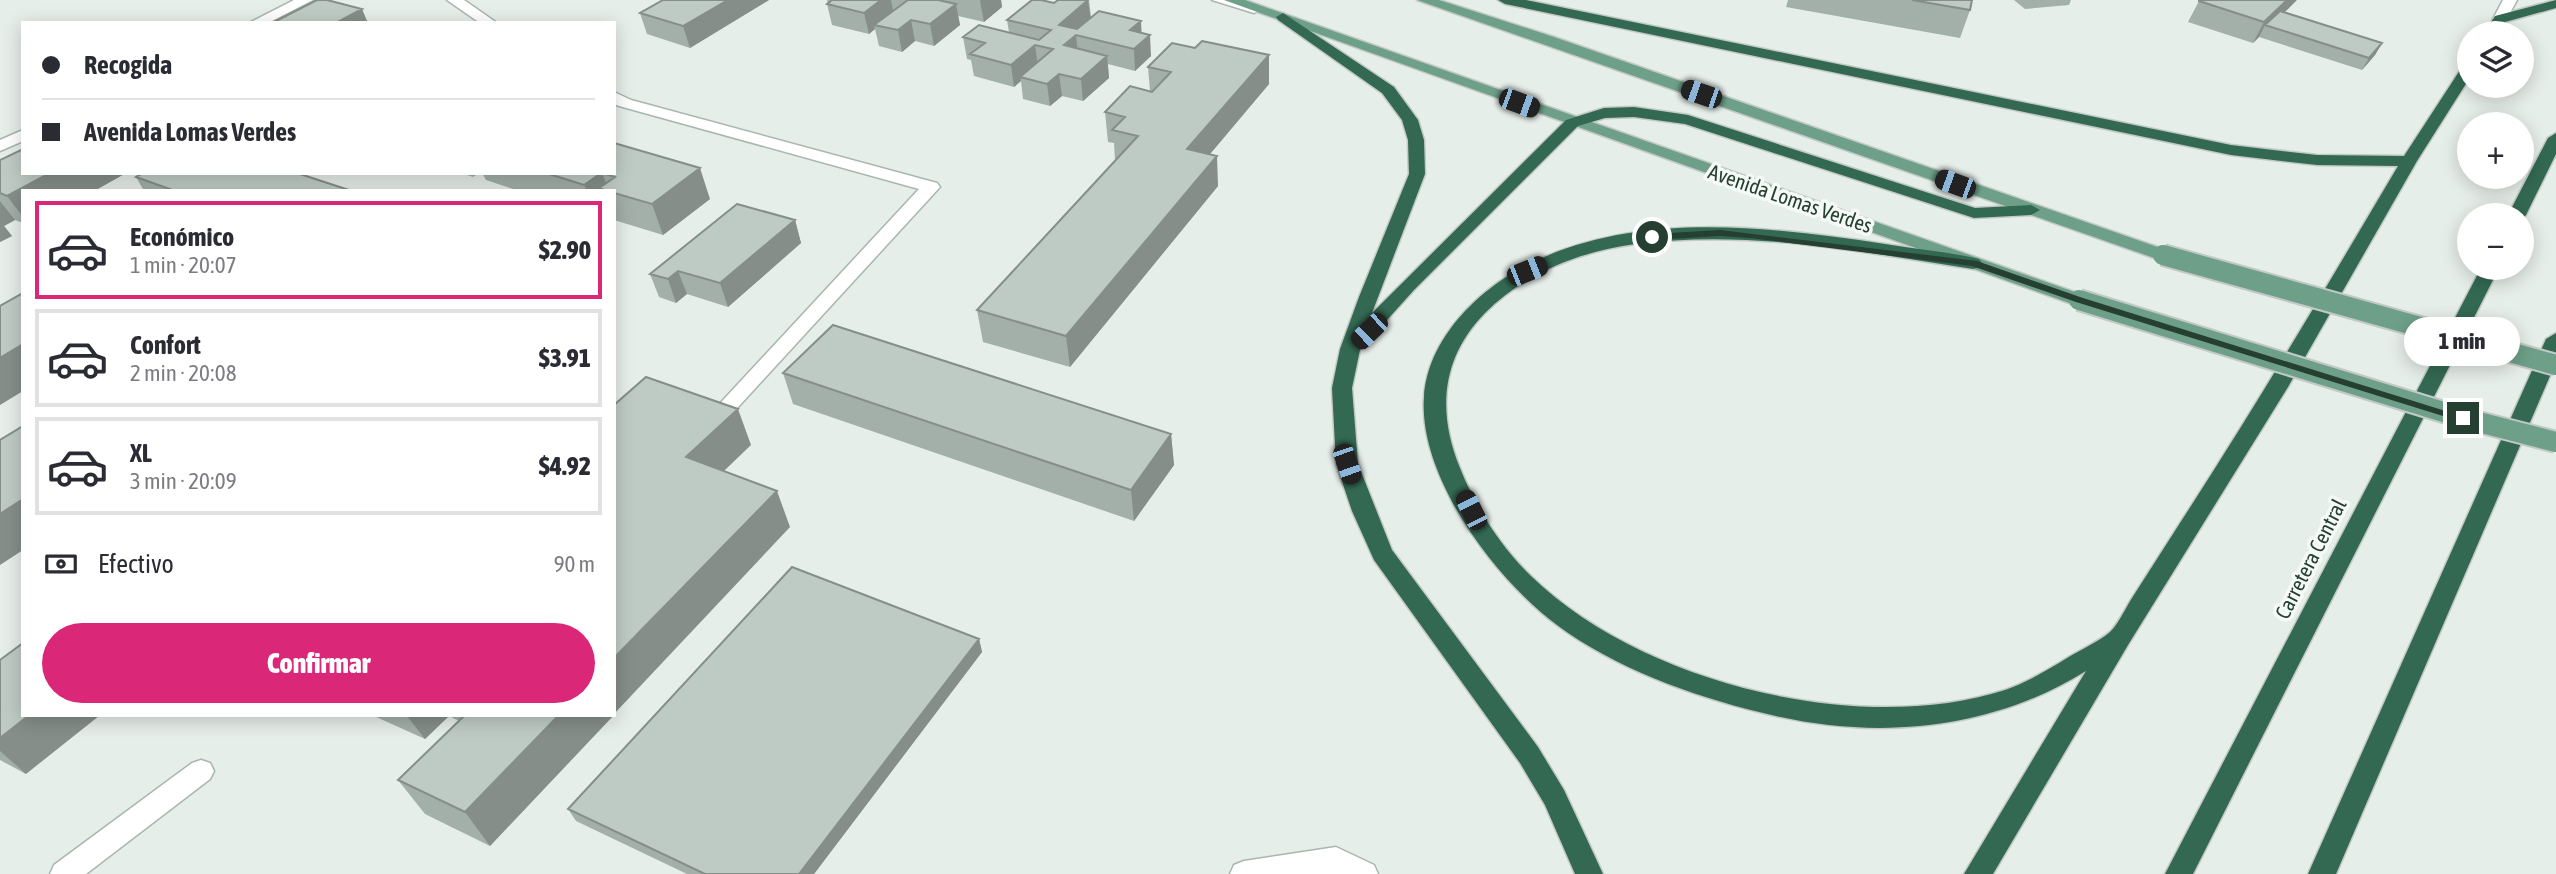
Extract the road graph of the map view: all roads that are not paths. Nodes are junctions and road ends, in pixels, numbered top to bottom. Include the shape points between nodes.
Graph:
1 (306, 0) edge
2 (454, 0) edge
3 (1219, 0) edge
4 (1231, 0) edge
5 (1424, 0) edge
6 (1505, 0) edge
7 (2510, 0) edge
8 (2556, 4) edge
9 (1254, 9) junction
10 (1283, 17) junction
11 (2500, 19) joint
12 (260, 21) edge
13 (488, 21) edge
14 (2457, 86) edge
15 (616, 98) edge
16 (1572, 122) junction
17 (21, 136) edge
18 (2556, 138) edge
19 (0, 146) edge
20 (2409, 161) junction
21 (2523, 203) edge
22 (2031, 210) junction
23 (1973, 263) junction
24 (2484, 280) edge
25 (2556, 339) edge
26 (1350, 349) junction
27 (2556, 365) edge
28 (722, 412) edge
29 (2556, 442) edge
30 (2119, 638) junction
31 (201, 771) dead end
32 (64, 874) edge
33 (1244, 874) edge
34 (1364, 874) edge
35 (1589, 874) edge
36 (1978, 874) edge
37 (2179, 874) edge
38 (2322, 874) edge

1 - 12 street
2 - 13 street
3 - 9 street
4 - 9 main road, Avenida Lomas Verdes
5 - 22 main road
6 - 20 highway via 2231,150 2317,160
7 - 11 street
8 - 11 highway
9 - 10 main road, Avenida Lomas Verdes
10 - 16 main road, Avenida Lomas Verdes
10 - 26 highway via 1388,90 1410,120 1416,140 1417,174
14 - 20 highway
15 - 28 street via 931,187
16 - 22 highway via 1604,113 1634,112 1688,120 1974,213
16 - 23 main road, Avenida Lomas Verdes
16 - 26 highway
17 - 19 street
18 - 21 highway
20 - 30 highway via 2278,387
22 - 27 main road, bridge via 2163,255
23 - 29 main road, Avenida Lomas Verdes, bridge via 2463,418
23 - 30 highway via 1720,233 1615,242 1556,259 1501,289 1465,324 1448,352 1434,395 1447,464 1480,528 1506,564 1542,598 1590,635 1697,685 1744,699 1793,711 1860,719 1972,708 2041,684
24 - 37 highway, Carretera Central
25 - 38 highway
26 - 35 highway via 1342,388 1347,464 1382,554 1529,755 1555,798
30 - 36 highway
31 - 32 street
33 - 34 street via 1336,859

